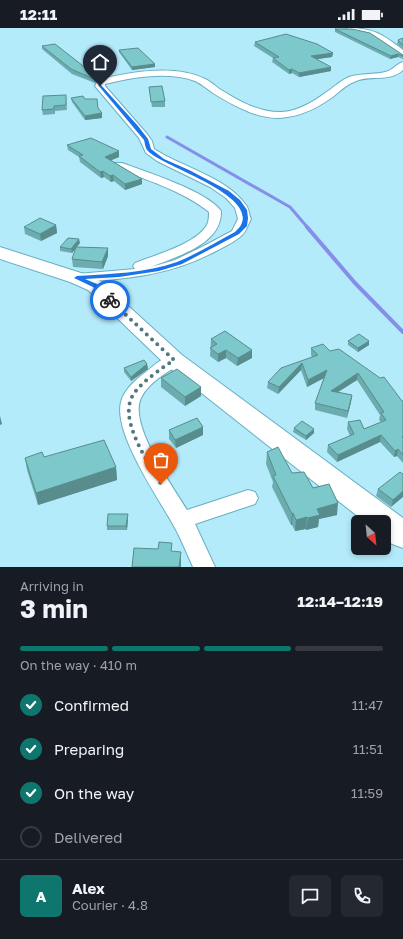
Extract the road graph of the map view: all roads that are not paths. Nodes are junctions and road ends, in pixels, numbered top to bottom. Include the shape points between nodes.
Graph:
1 (351, 28) edge
2 (403, 54) edge
3 (403, 65) edge
4 (118, 165) edge
5 (0, 253) edge
6 (119, 275) junction
7 (77, 278) junction
8 (174, 360) junction
9 (248, 498) dead end
10 (182, 520) junction
11 (403, 536) edge
12 (204, 567) edge

1 - 2 street via 367,30 378,35
3 - 6 street via 386,75 354,78 325,98 301,110 283,115 254,109 216,91 200,80 186,76 134,76 101,82 100,86 146,139 149,150 163,160 227,192 238,201 246,218 244,226 237,233 180,263
4 - 6 street via 209,205 215,211 215,220 201,237 187,246
5 - 7 street
6 - 7 street
7 - 8 street via 95,286
8 - 10 street via 140,386 130,401 129,415 145,457
8 - 11 street
9 - 10 street
10 - 12 street

